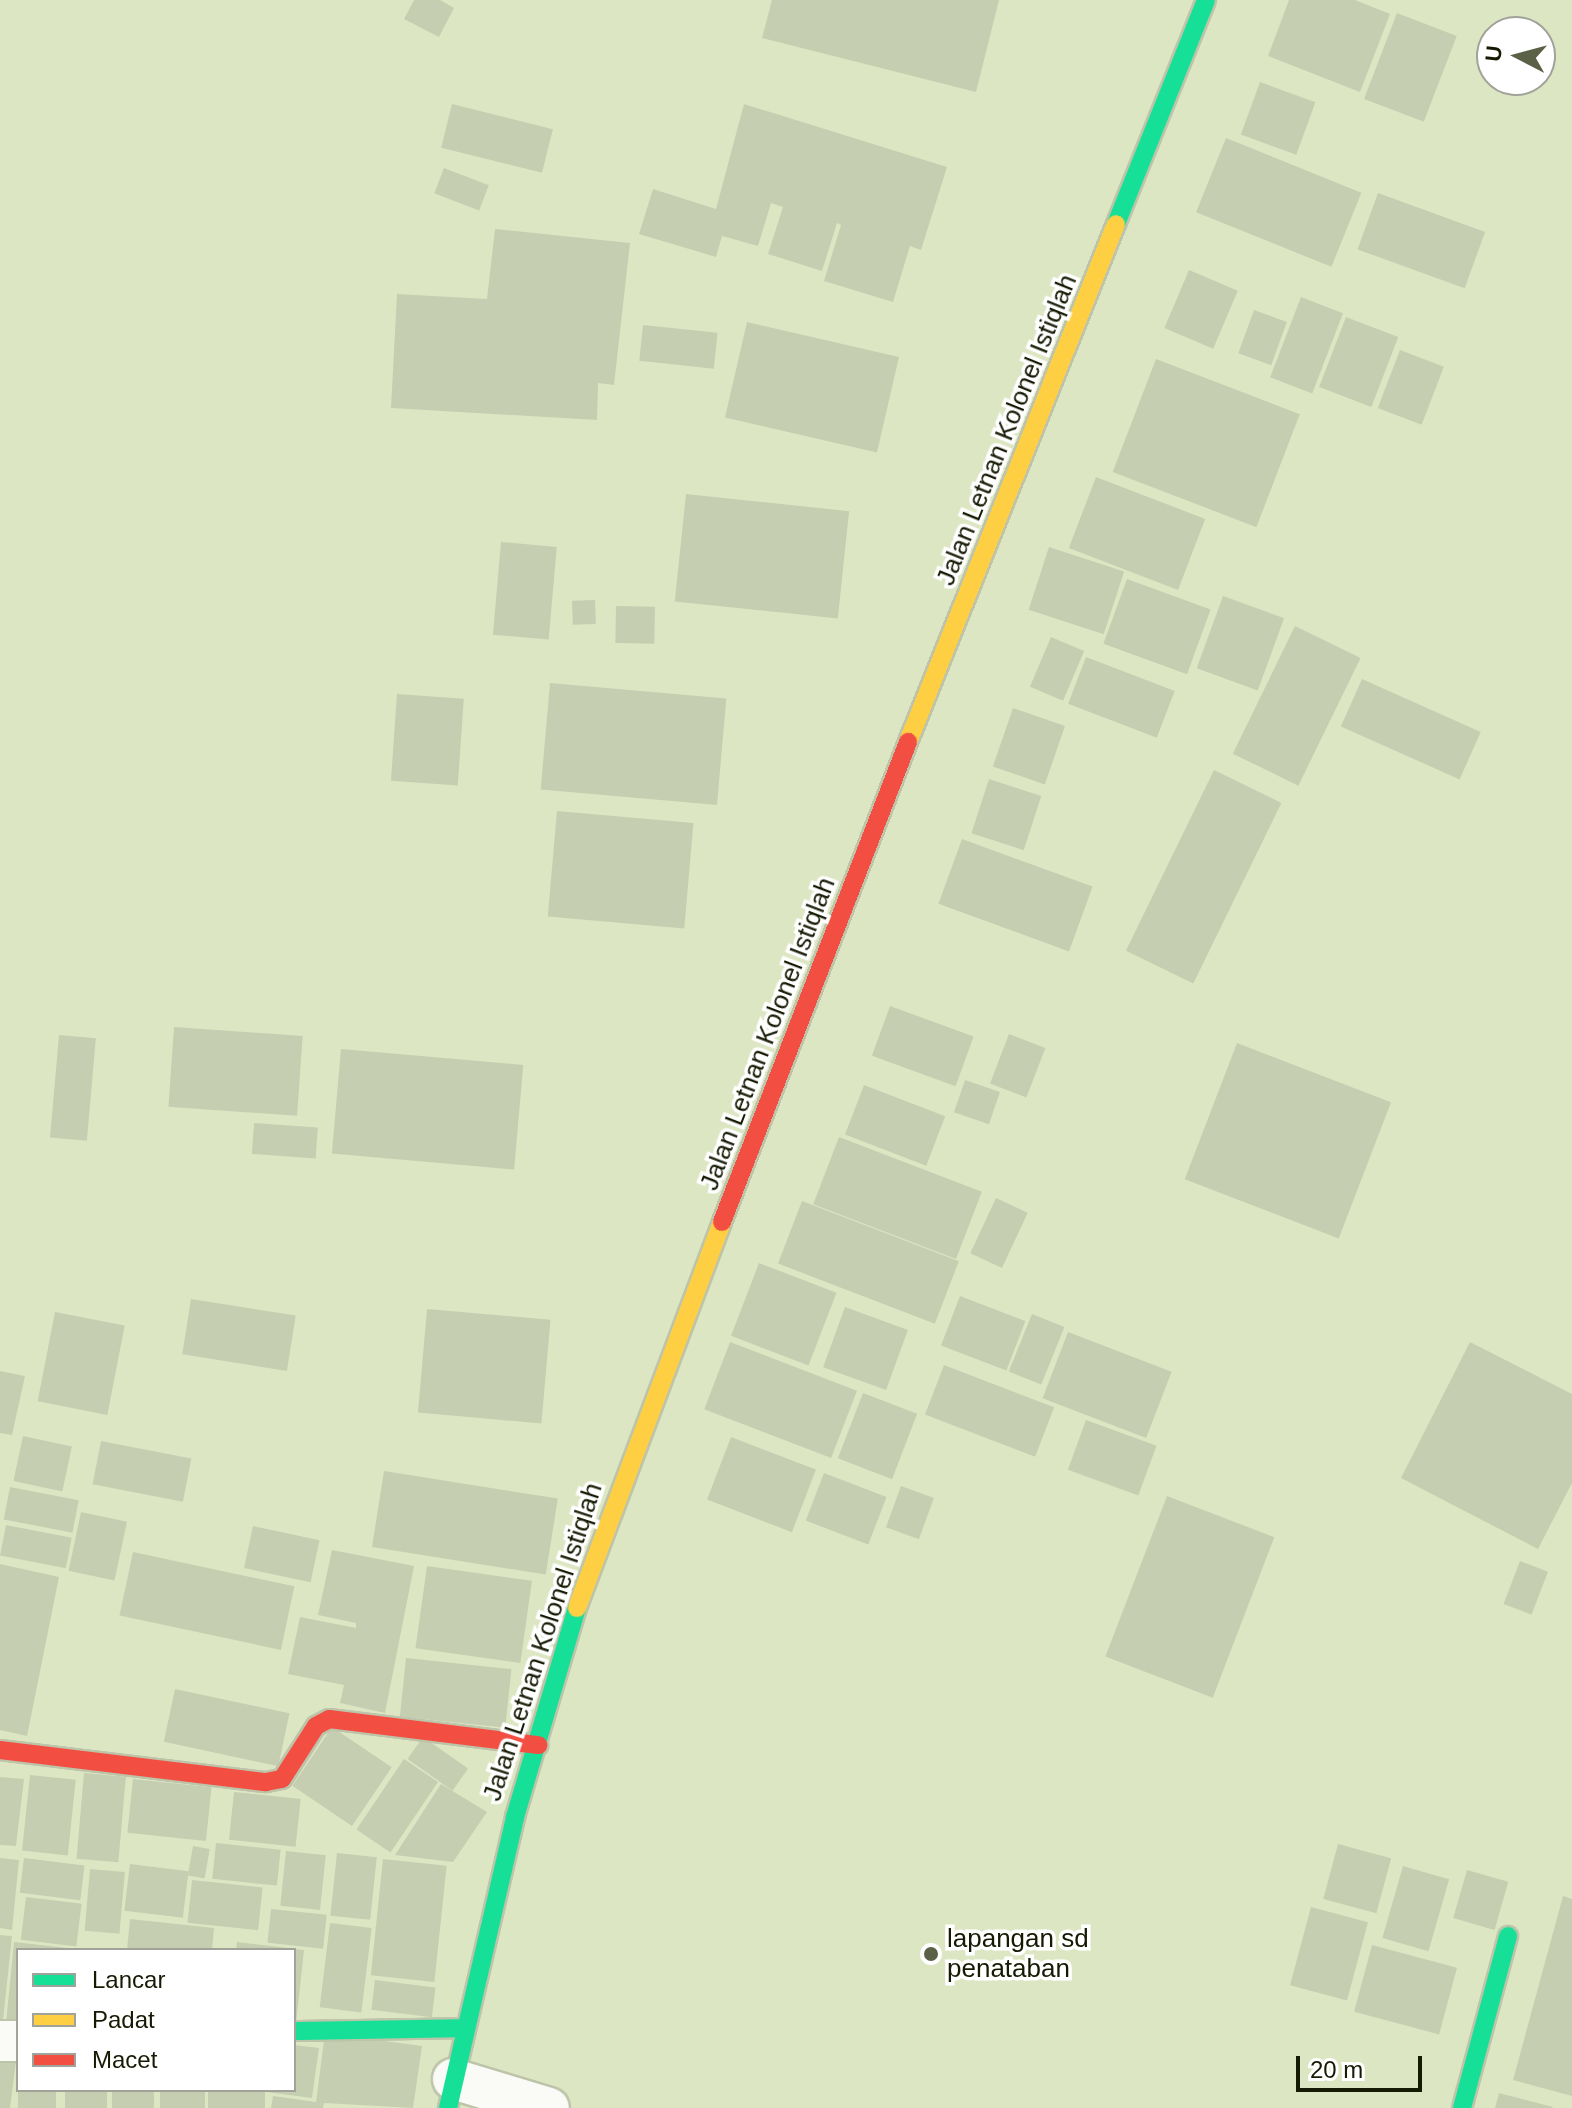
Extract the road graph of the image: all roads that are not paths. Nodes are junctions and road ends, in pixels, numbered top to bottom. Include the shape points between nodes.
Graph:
1 (1206, 0) edge
2 (538, 1745) junction
3 (0, 1750) edge
4 (1508, 1936) dead end
5 (463, 2028) junction
6 (296, 2031) edge
7 (451, 2094) edge
8 (549, 2108) edge
9 (1462, 2108) edge

1 - 2 street, Jalan Letnan Kolonel Istiqlah via 932,681 620,1485 576,1610
2 - 3 street via 329,1719 316,1726 282,1779 266,1782
2 - 5 street, Jalan Letnan Kolonel Istiqlah
4 - 9 street
5 - 6 street
5 - 7 street, Jalan Letnan Kolonel Istiqlah
7 - 8 street

